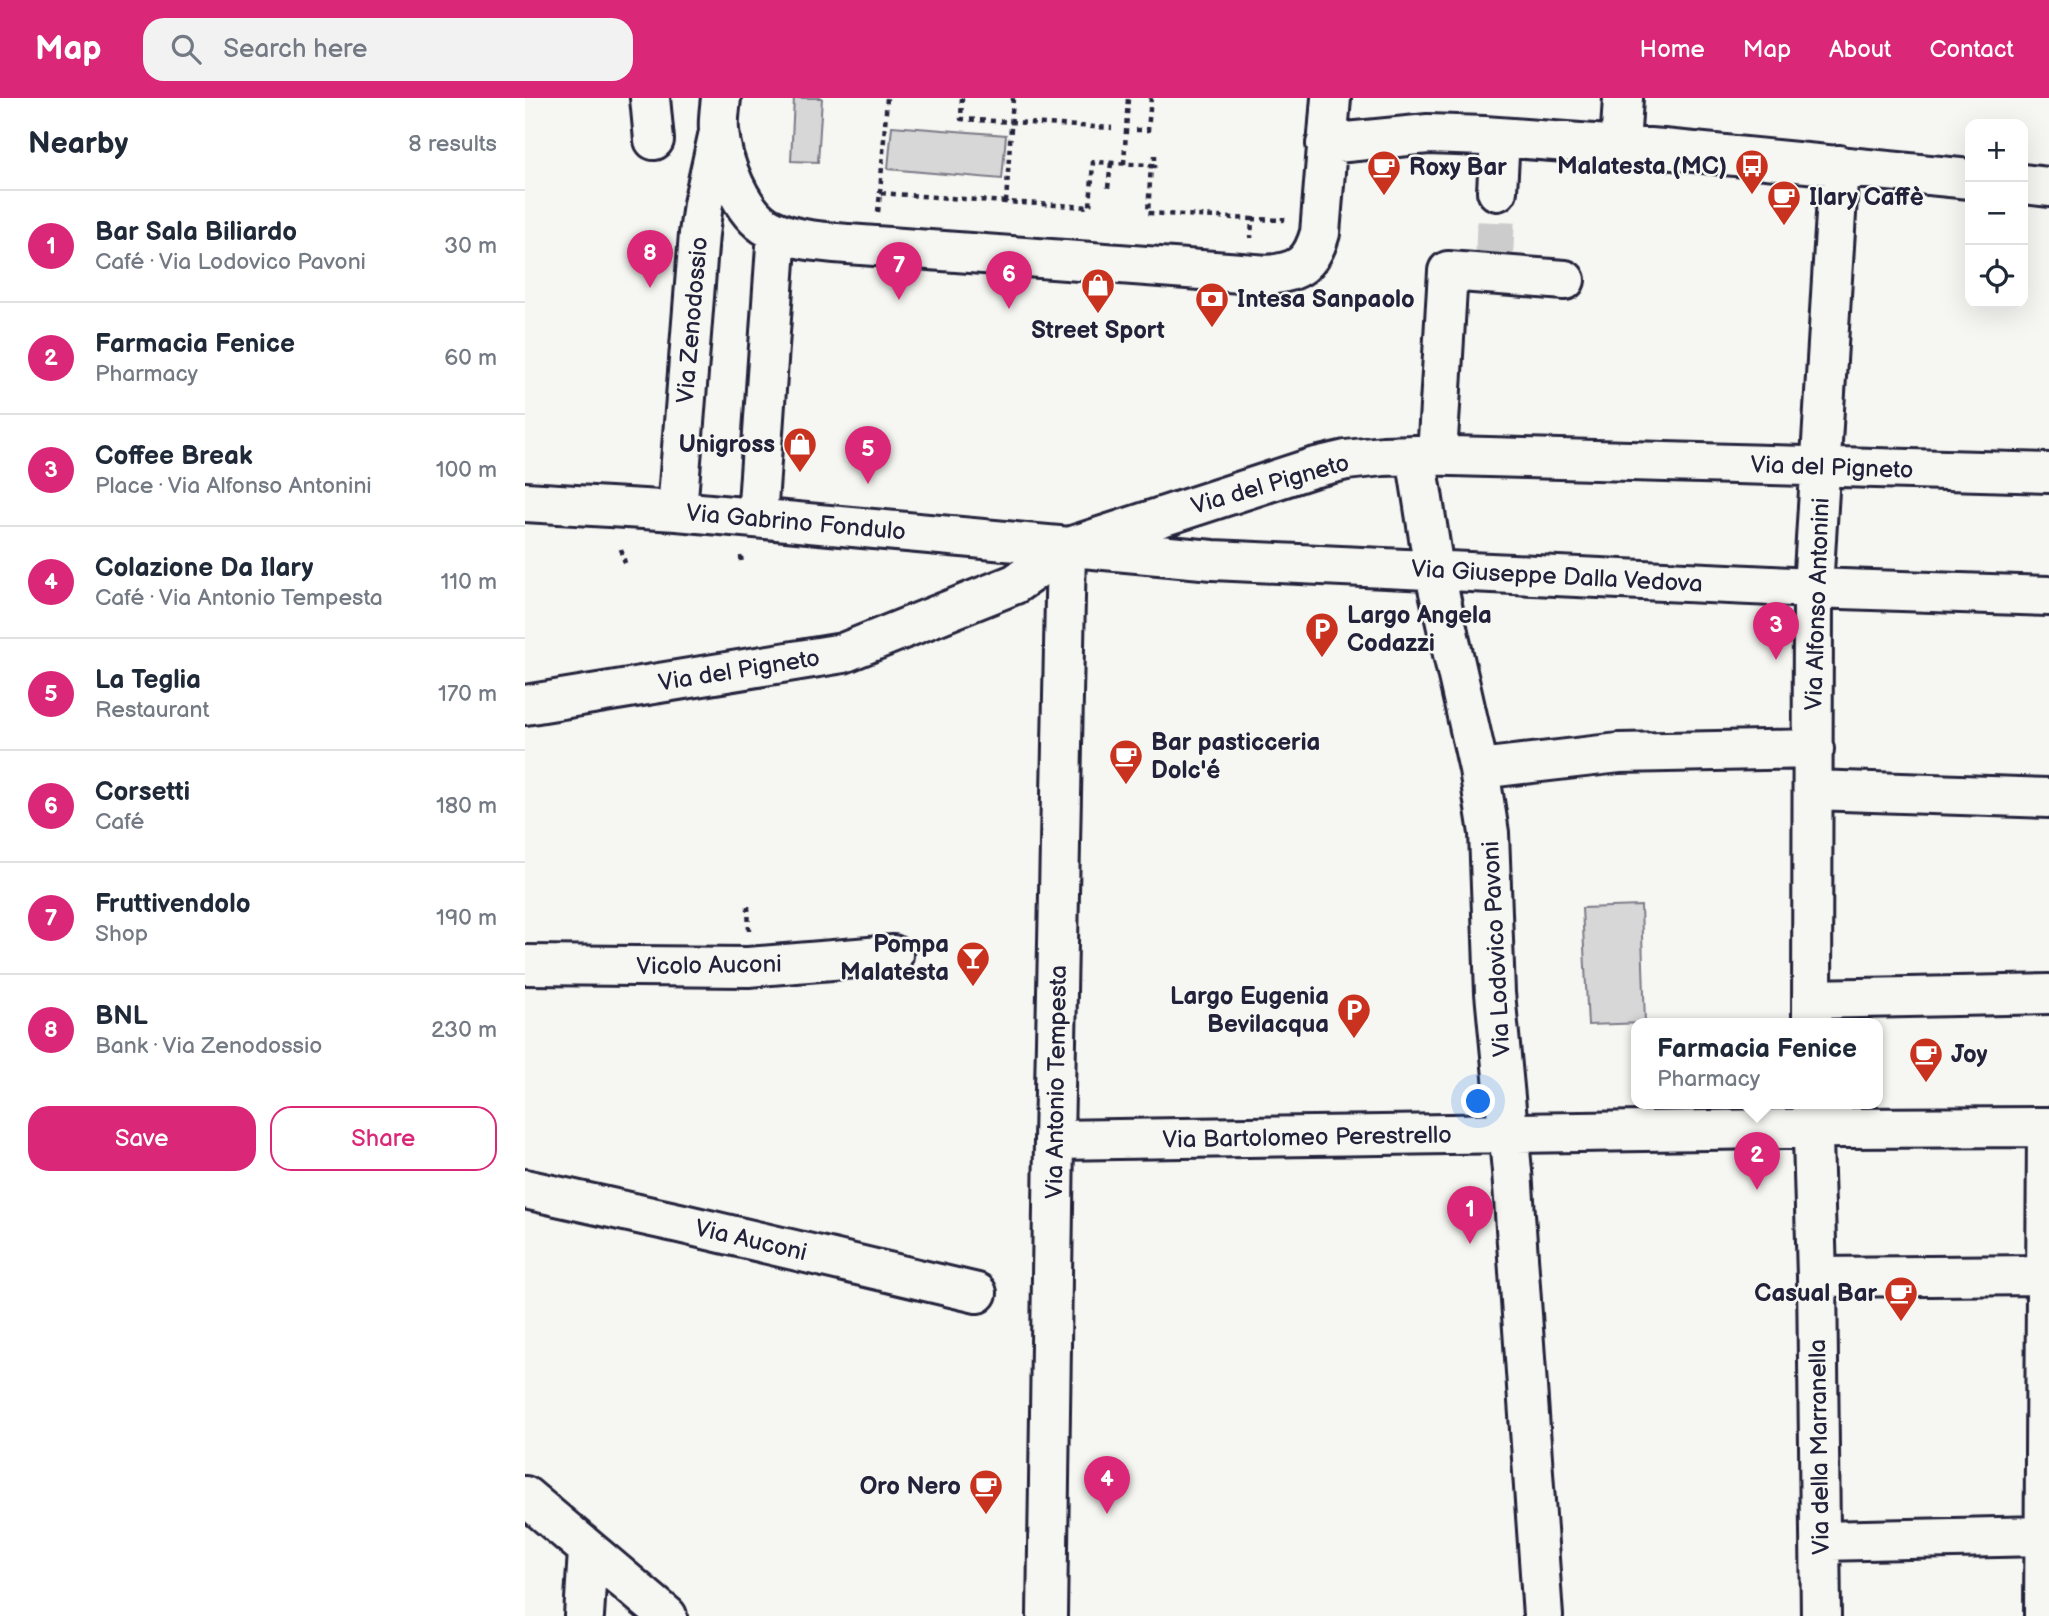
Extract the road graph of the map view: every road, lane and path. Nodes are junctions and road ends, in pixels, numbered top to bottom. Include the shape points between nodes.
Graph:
1 (650, 98) edge
2 (690, 98) edge
3 (887, 98) edge
4 (962, 98) edge
5 (1013, 98) edge
6 (1128, 98) edge
7 (1151, 98) edge
8 (1331, 98) edge
9 (1609, 98) edge
10 (1623, 98) edge
11 (720, 114) edge
12 (1011, 123) junction
13 (1112, 128) dead end
14 (1136, 130) dead end
15 (1500, 138) junction
16 (655, 140) dead end
17 (1327, 144) junction
18 (1613, 146) junction
19 (1155, 155) dead end
20 (1111, 163) junction
21 (1124, 164) junction
22 (1151, 165) junction
23 (1839, 165) junction
24 (1965, 178) edge
25 (2028, 185) edge
26 (2049, 187) edge
27 (1112, 188) dead end
28 (1497, 191) tunnel mouth
29 (880, 193) junction
30 (1006, 202) junction
31 (1284, 208) dead end
32 (878, 216) dead end
33 (1252, 219) junction
34 (777, 232) junction
35 (1251, 246) dead end
36 (1565, 280) dead end
37 (1426, 456) junction
38 (1822, 467) junction
39 (2049, 473) edge
40 (525, 502) edge
41 (677, 511) junction
42 (757, 518) junction
43 (1066, 548) junction
44 (621, 550) dead end
45 (741, 556) dead end
46 (625, 562) dead end
47 (742, 566) dead end
48 (1434, 570) junction
49 (1813, 588) junction
50 (2049, 596) edge
51 (525, 705) edge
52 (1814, 749) junction
53 (1479, 769) junction
54 (1813, 790) junction
55 (2049, 798) edge
56 (748, 906) dead end
57 (749, 943) dead end
58 (893, 955) dead end
59 (525, 965) edge
60 (2049, 993) edge
61 (1812, 1012) edge
62 (1812, 1116) edge
63 (2048, 1127) edge
64 (1509, 1134) junction
65 (1054, 1140) junction
66 (525, 1189) edge
67 (2046, 1275) junction
68 (1817, 1277) junction
69 (977, 1293) dead end
70 (525, 1496) edge
71 (2045, 1536) junction
72 (1821, 1541) junction
73 (588, 1551) junction
74 (585, 1616) edge
75 (667, 1616) edge
76 (1047, 1616) edge
77 (1543, 1616) edge
78 (1821, 1616) edge
79 (2043, 1616) edge

1 - 16 street
2 - 11 street via 712,119
3 - 29 path
4 - 12 path via 961,119
5 - 12 path
6 - 21 path
7 - 14 path via 1148,130
8 - 17 street
9 - 18 street
10 - 18 street
11 - 34 street via 730,174 744,203 759,221
11 - 41 street, Via Zenodossio via 699,234
12 - 13 path
12 - 30 path
15 - 17 street via 1428,134
15 - 18 street
15 - 28 street
17 - 34 street via 1317,245 1301,266 1281,274 848,244
18 - 23 street
19 - 22 path via 1155,166
20 - 21 path
20 - 27 path via 1108,188
20 - 30 path via 1093,162 1090,207
21 - 22 path
22 - 33 path via 1148,213
23 - 24 street
23 - 38 street, Via Alfonso Antonini
25 - 26 street
29 - 30 path
29 - 32 path
31 - 33 path via 1283,220
33 - 35 path
34 - 42 street
36 - 37 street, Via Lodovico Pavoni via 1493,267 1448,271
37 - 38 street, Via del Pigneto
37 - 43 street, Via del Pigneto via 1346,460 1312,468
37 - 48 street, Via Lodovico Pavoni
38 - 39 street, Via del Pigneto
38 - 49 street, Via Alfonso Antonini
40 - 41 street, Via Gabrino Fondulo
41 - 42 street, Via Gabrino Fondulo
42 - 43 street, Via Gabrino Fondulo
43 - 48 street, Via Giuseppe Dalla Vedova
43 - 51 street, Via del Pigneto via 997,593 843,653
43 - 65 street, Via Antonio Tempesta
44 - 46 path
45 - 47 path
48 - 49 street, Via Giuseppe Dalla Vedova
48 - 53 street, Via Lodovico Pavoni
49 - 50 street, Via Giuseppe Dalla Vedova
49 - 52 street, Via Alfonso Antonini
52 - 53 street via 1619,753
52 - 54 street, Via Alfonso Antonini
53 - 64 street, Via Lodovico Pavoni via 1489,833 1495,993
54 - 55 street
54 - 61 street, Via Alfonso Antonini
56 - 57 path
58 - 59 street, Vicolo Auconi via 748,967
60 - 61 street
62 - 63 street, Via Bartolomeo Perestrello
62 - 64 street, Via Bartolomeo Perestrello
62 - 68 street, Via della Marranella
63 - 67 street
64 - 65 street, Via Bartolomeo Perestrello
64 - 77 street, Via Lodovico Pavoni
65 - 76 street, Via Antonio Tempesta
66 - 69 street, Via Auconi
67 - 68 street
67 - 71 street
68 - 72 street, Via della Marranella
70 - 73 street
71 - 72 street
71 - 79 street
72 - 78 street, Via della Marranella
73 - 74 street
73 - 75 street

